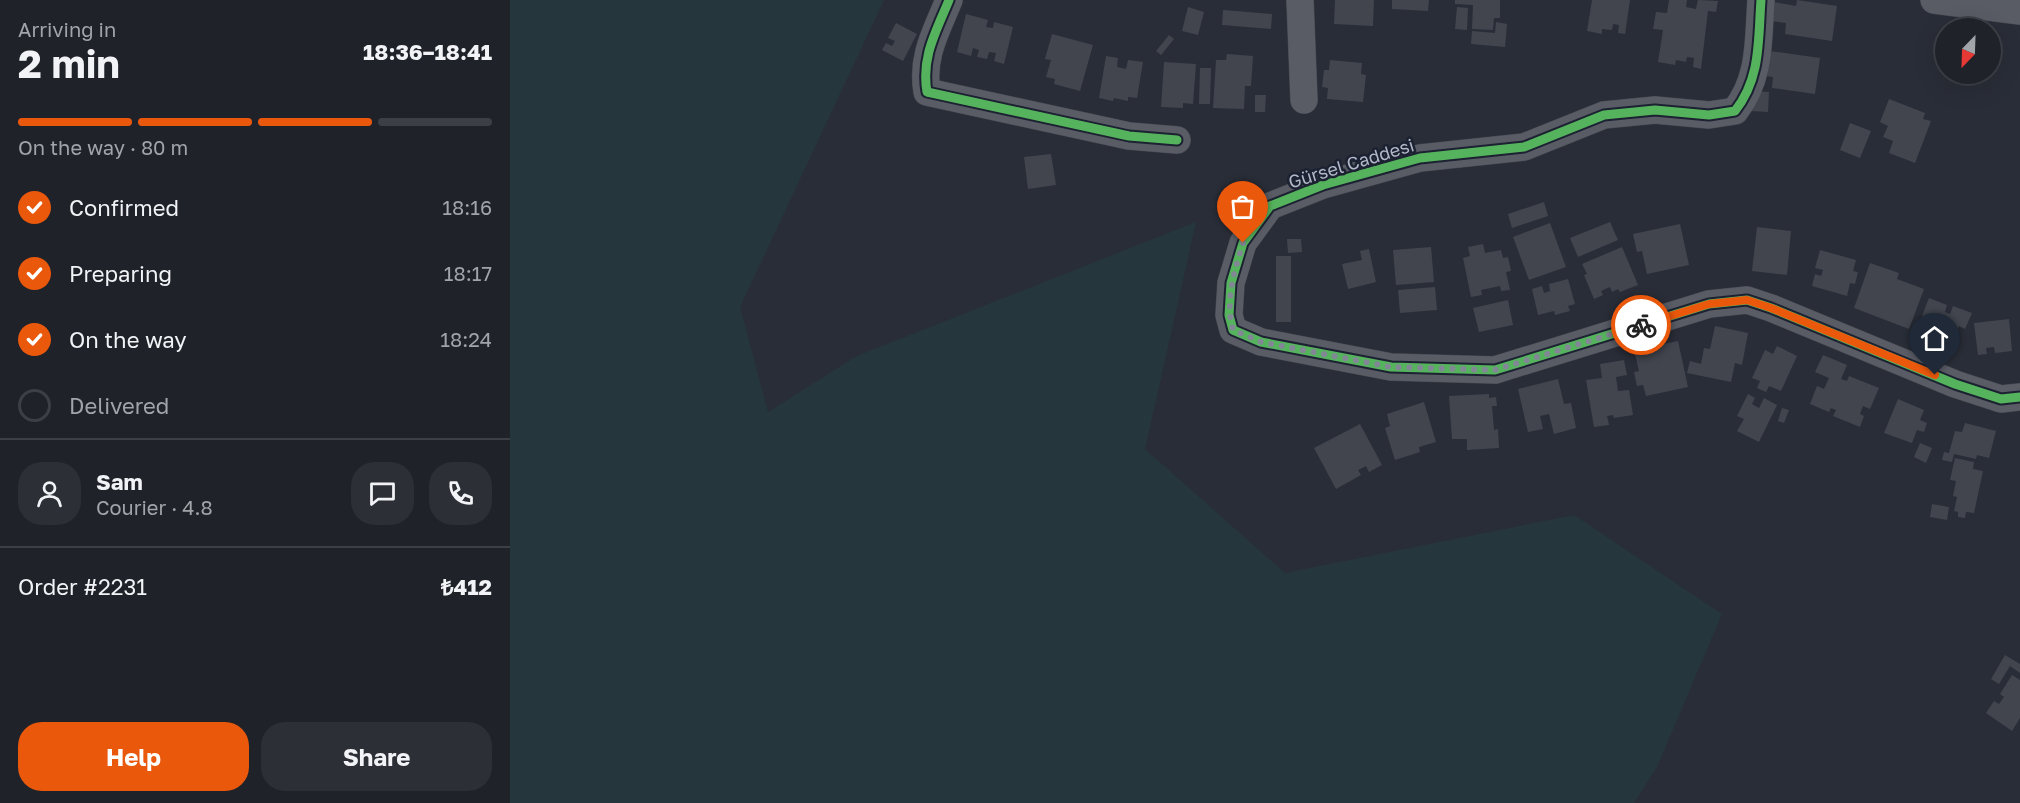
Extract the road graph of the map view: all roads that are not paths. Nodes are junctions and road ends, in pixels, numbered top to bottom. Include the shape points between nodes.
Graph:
1 (949, 0) edge
2 (1300, 0) edge
3 (1761, 0) edge
4 (1934, 0) edge
5 (2020, 11) edge
6 (1304, 100) dead end
7 (1177, 140) dead end
8 (2020, 397) edge

1 - 7 street via 926,57 927,92 1129,136
2 - 6 street
3 - 8 street, Gürsel Caddesi via 1756,72 1747,96 1735,111 1709,114 1656,110 1604,115 1524,147 1420,158 1323,185 1270,206 1243,243 1231,283 1229,315 1233,330 1261,342 1391,367 1495,370 1709,304 1747,300 1955,384 2001,399
4 - 5 street

